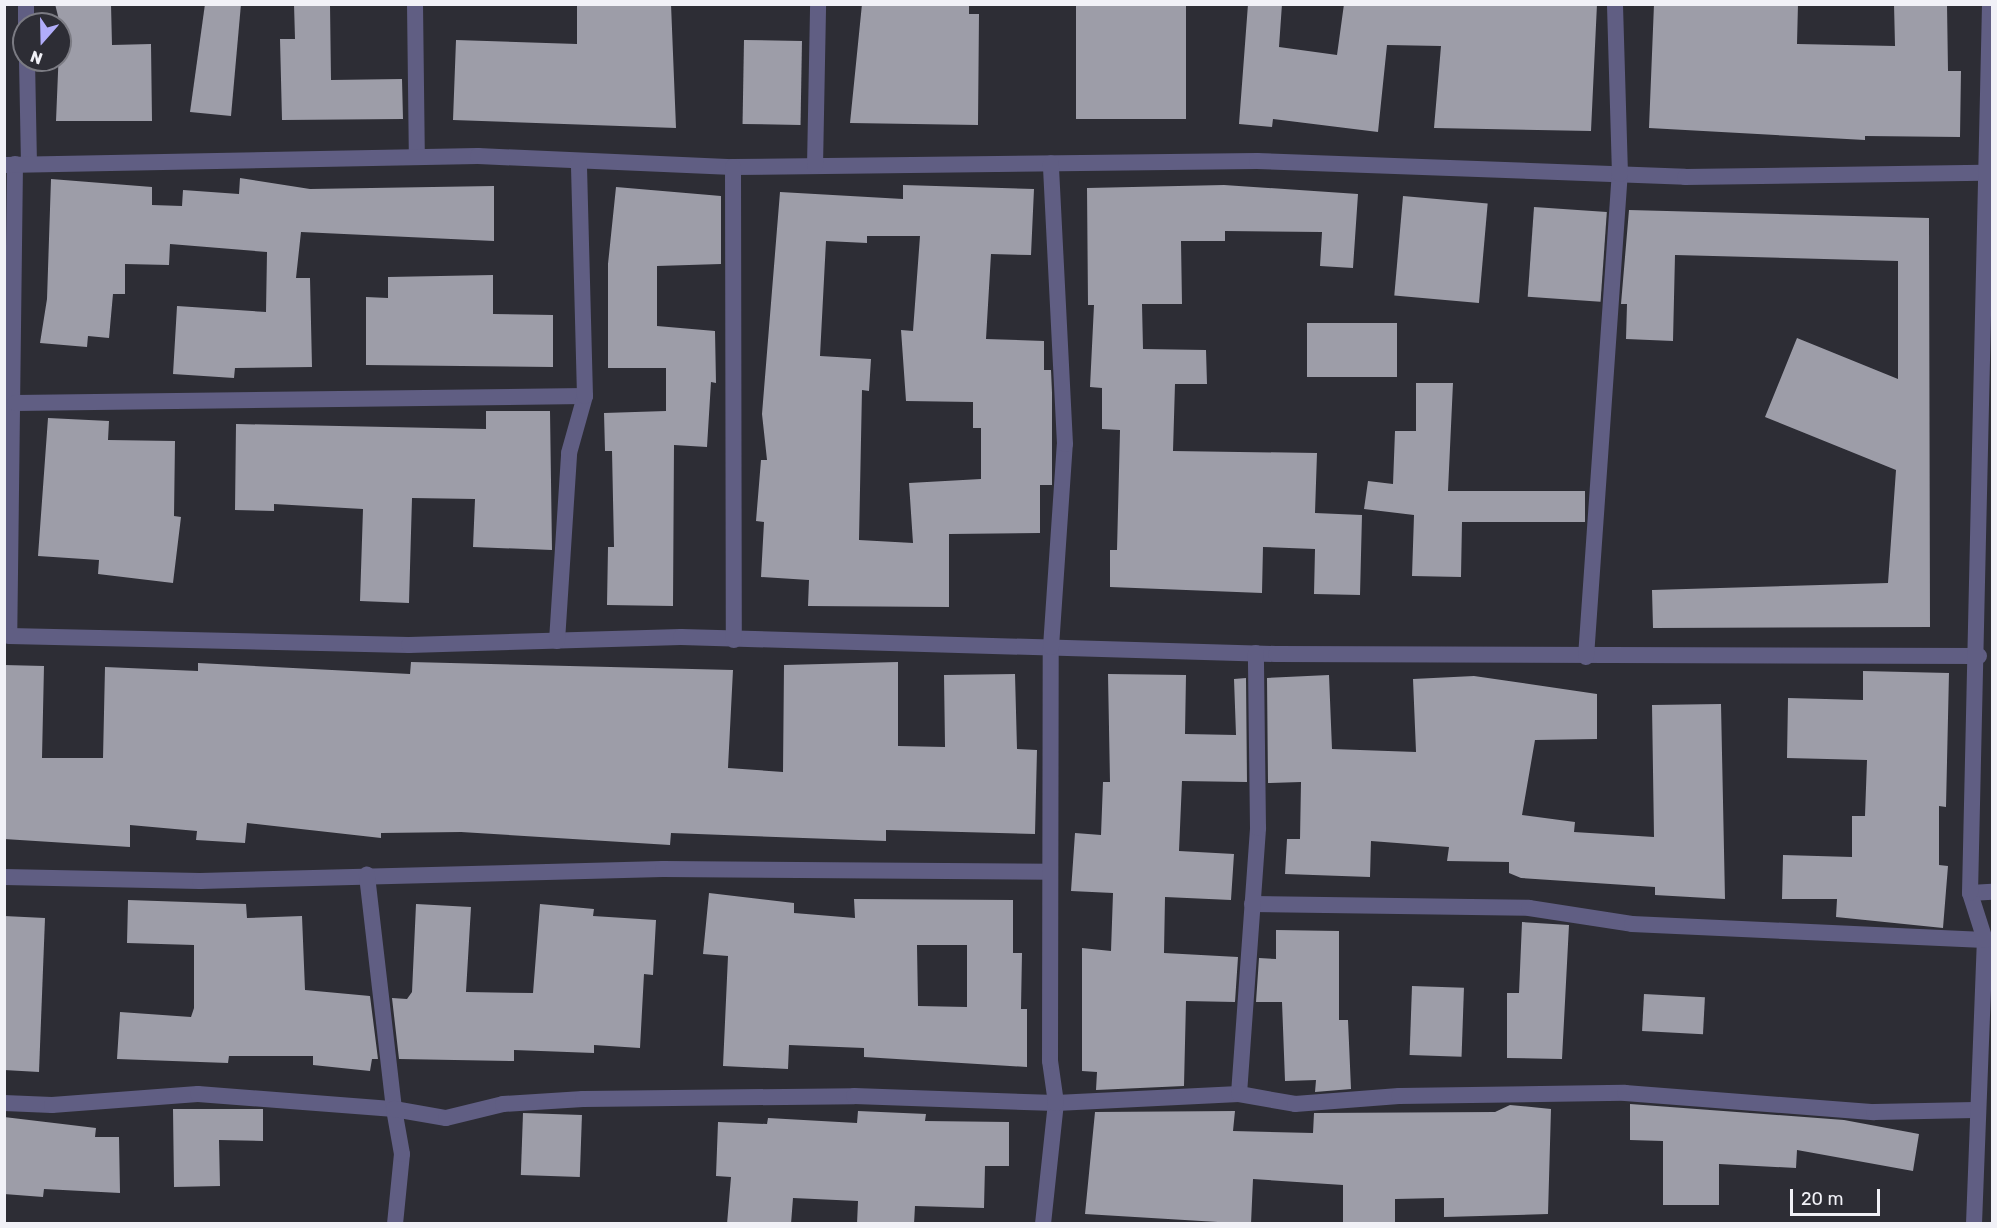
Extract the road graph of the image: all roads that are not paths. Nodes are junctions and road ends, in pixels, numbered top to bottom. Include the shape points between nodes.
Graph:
1 (415, 4) edge
2 (818, 4) edge
3 (1615, 4) edge
4 (1990, 4) edge
5 (26, 72) edge
6 (417, 157) junction
7 (579, 162) junction
8 (1051, 163) junction
9 (16, 164) edge
10 (734, 166) junction
11 (815, 166) junction
12 (1983, 173) junction
13 (1620, 174) junction
14 (1987, 283) edge
15 (585, 396) junction
16 (15, 403) junction
17 (7, 636) edge
18 (734, 640) junction
19 (557, 641) junction
20 (1051, 647) junction
21 (1256, 653) junction
22 (1979, 656) junction
23 (1586, 657) junction
24 (1050, 872) junction
25 (367, 875) junction
26 (4, 877) edge
27 (1992, 892) edge
28 (1971, 893) junction
29 (1252, 904) junction
30 (1985, 940) junction
31 (1239, 1094) junction
32 (4, 1103) edge
33 (1056, 1103) junction
34 (394, 1109) junction
35 (1975, 1110) junction
36 (395, 1224) edge
37 (1043, 1224) edge
38 (1974, 1224) edge

1 - 6 street
2 - 11 street
3 - 13 street
4 - 12 street
5 - 9 street
6 - 7 street
6 - 9 street
7 - 10 street
7 - 15 street
8 - 11 street
8 - 13 street via 1257,161
8 - 20 street via 1065,444
9 - 16 street
10 - 11 street
10 - 18 street
12 - 13 street
12 - 14 street
13 - 23 street
14 - 22 street
15 - 16 street
15 - 19 street via 569,453
16 - 17 street
17 - 19 street via 409,645
18 - 19 street
18 - 20 street
20 - 21 street
20 - 24 street
21 - 23 street
21 - 29 street via 1258,828
22 - 23 street
22 - 28 street
24 - 25 street via 663,869
24 - 33 street via 1050,1061
25 - 26 street via 200,881
25 - 34 street
27 - 28 street
28 - 30 street
29 - 30 street via 1529,908 1632,924
29 - 31 street
30 - 35 street
31 - 33 street
31 - 35 street via 1295,1104 1400,1096 1625,1093 1874,1112
32 - 34 street via 52,1105 198,1094
33 - 34 street via 854,1096 583,1099 503,1104 446,1118
33 - 37 street
34 - 36 street via 402,1154
35 - 38 street

